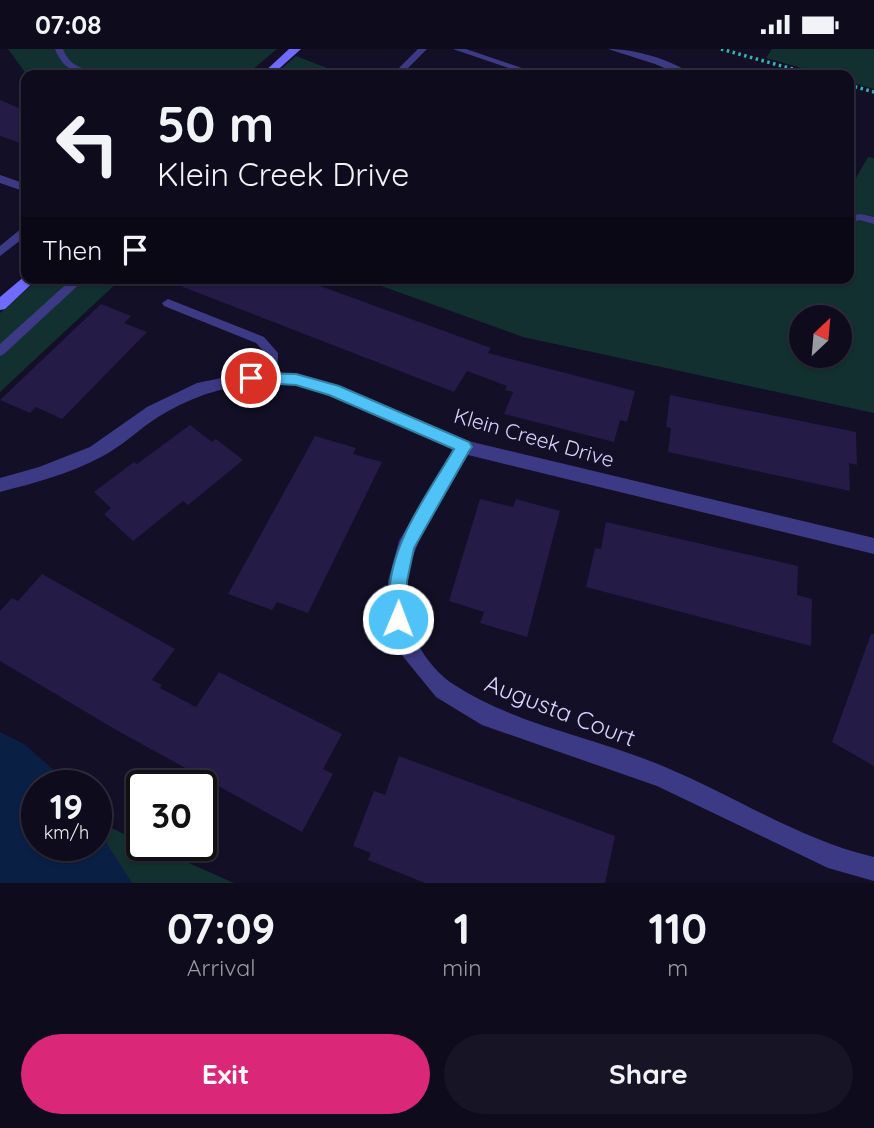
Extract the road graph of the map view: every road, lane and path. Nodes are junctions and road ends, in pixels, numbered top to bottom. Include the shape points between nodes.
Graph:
1 (58, 49) edge
2 (296, 49) edge
3 (423, 49) edge
4 (457, 49) edge
5 (612, 49) edge
6 (721, 49) edge
7 (73, 70) edge
8 (272, 70) edge
9 (401, 70) edge
10 (522, 70) edge
11 (676, 70) edge
12 (796, 70) edge
13 (854, 86) edge
14 (874, 92) edge
15 (0, 179) edge
16 (21, 186) edge
17 (854, 218) edge
18 (874, 222) edge
19 (21, 235) edge
20 (0, 252) edge
21 (24, 284) edge
22 (73, 284) edge
23 (168, 303) dead end
24 (0, 305) edge
25 (0, 351) edge
26 (272, 379) junction
27 (464, 447) junction
28 (0, 485) edge
29 (874, 546) edge
30 (874, 869) edge

1 - 7 lane
2 - 8 street
3 - 9 lane
4 - 10 lane
5 - 11 lane
6 - 12 path
13 - 14 path
15 - 16 street
17 - 18 lane
19 - 20 lane
21 - 24 street
22 - 25 lane
23 - 26 lane via 260,340 272,353
26 - 27 street, Klein Creek Drive via 296,379 334,390
26 - 28 street, Klein Creek Drive via 202,387 153,412 96,452
27 - 29 street, Klein Creek Drive
27 - 30 street, Augusta Court via 406,547 398,581 398,619 411,654 443,690 490,717 661,776 836,860

